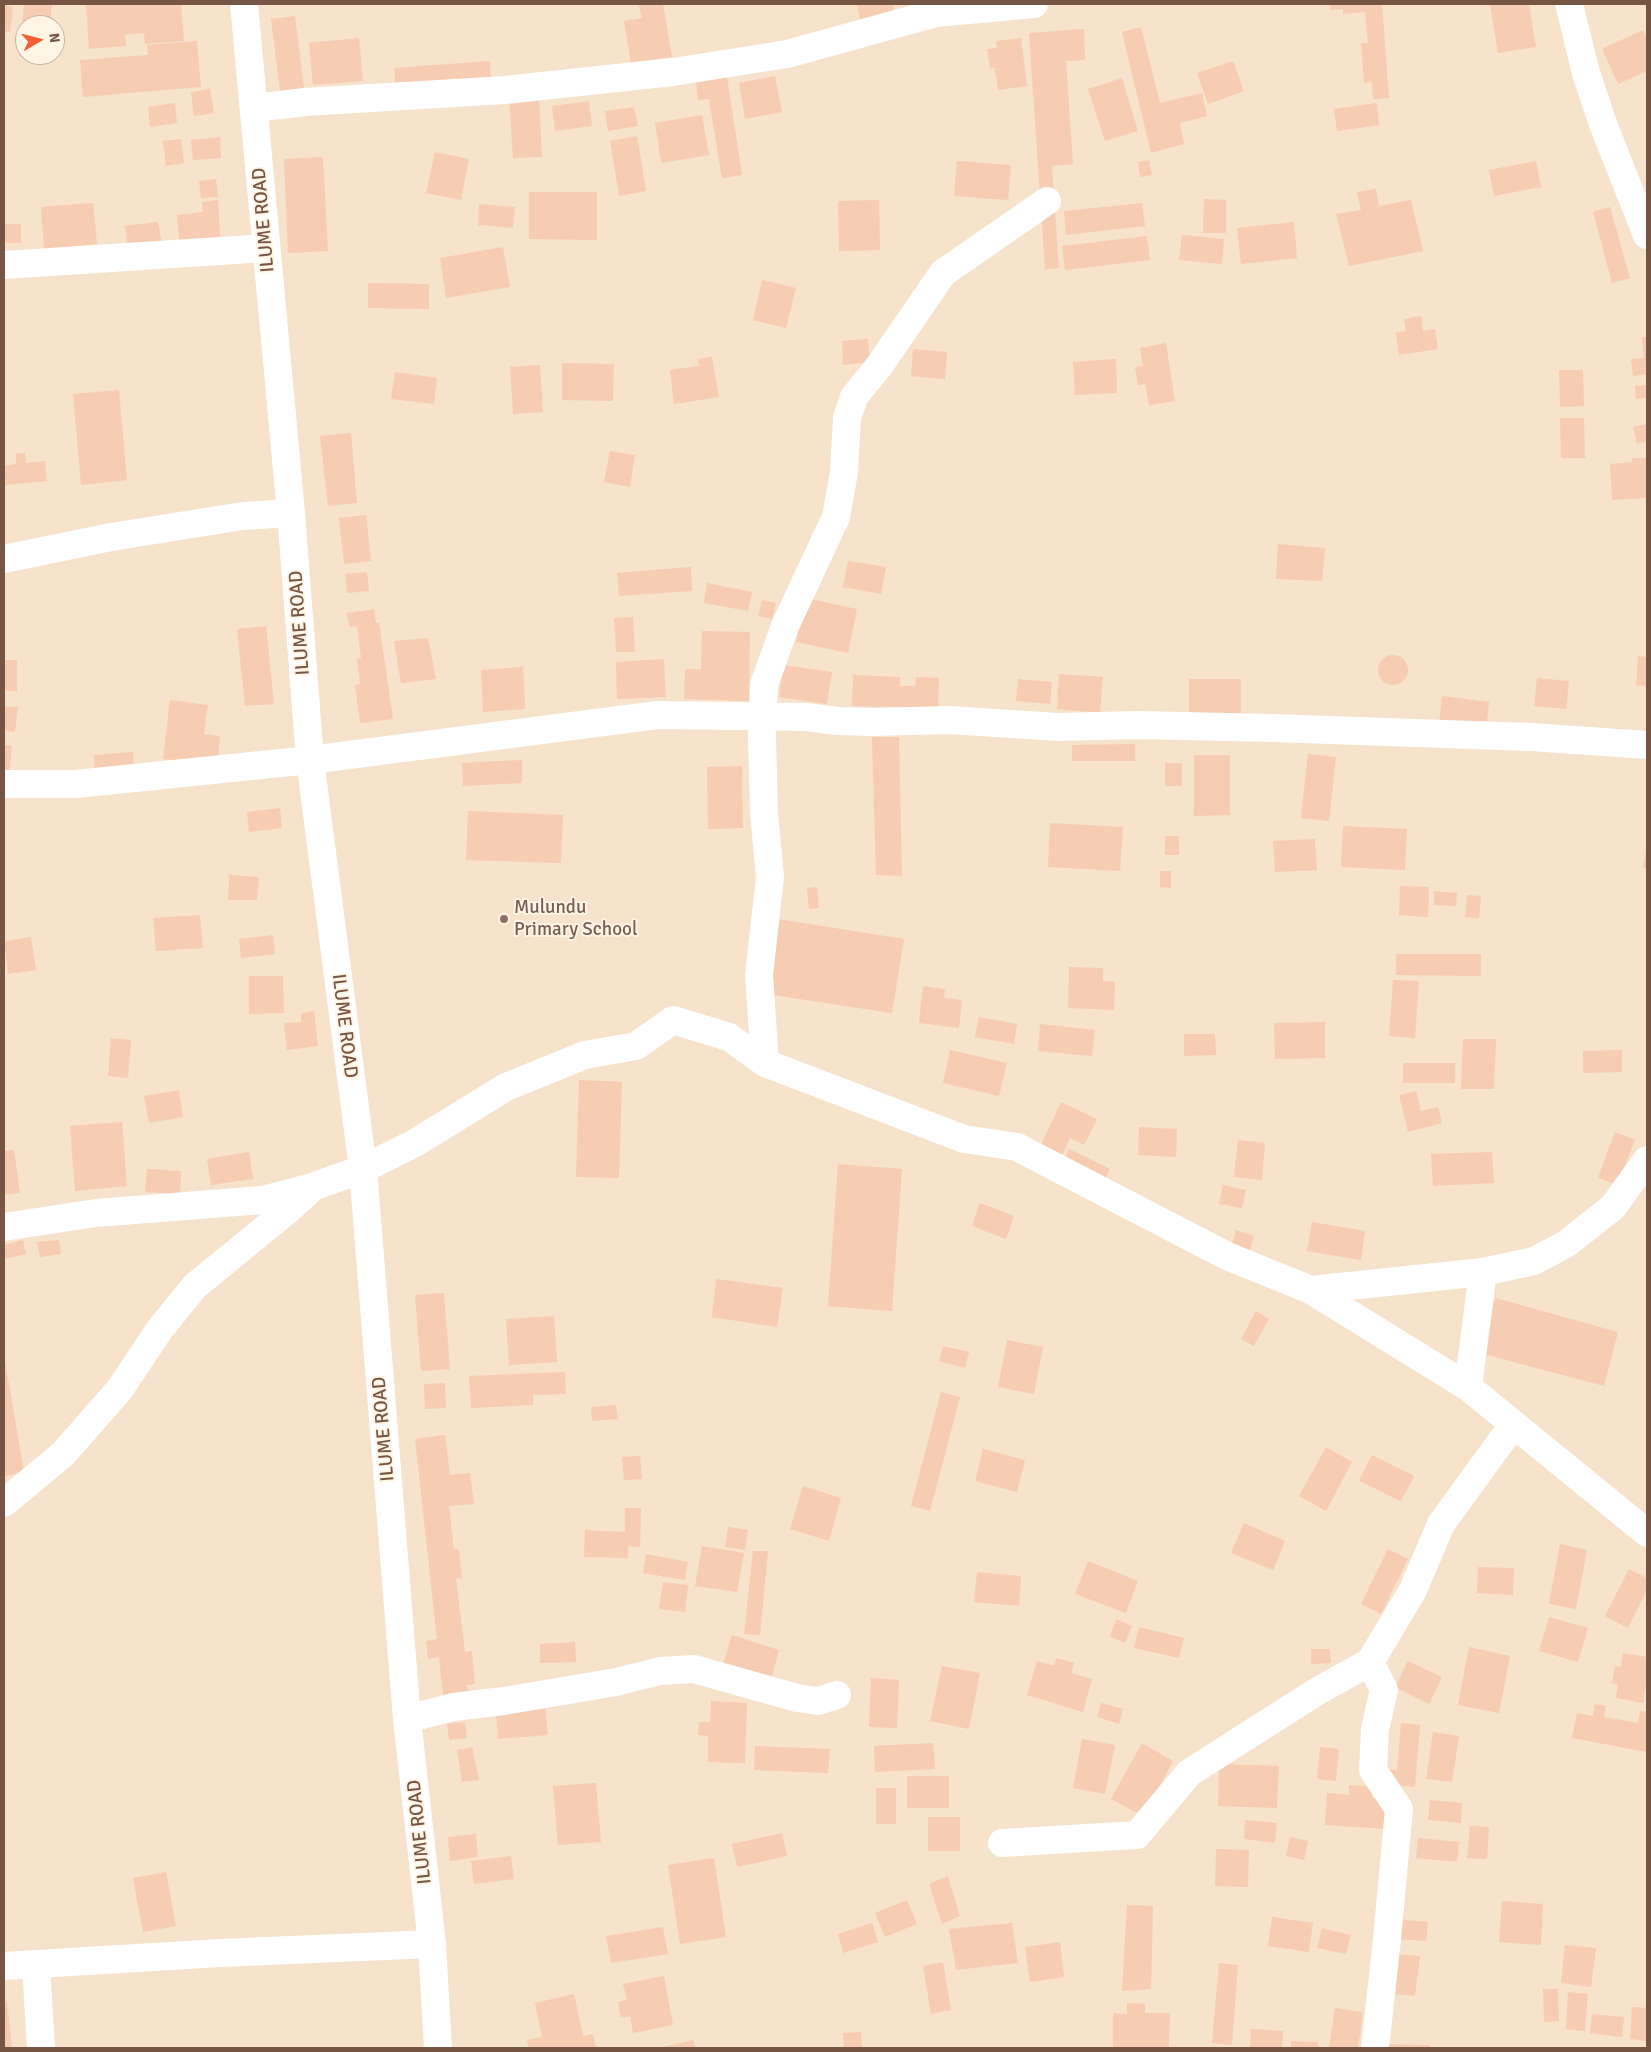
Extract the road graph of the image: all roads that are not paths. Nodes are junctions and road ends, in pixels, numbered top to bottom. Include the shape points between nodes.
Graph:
1 (244, 4) edge
2 (1034, 4) edge
3 (1569, 4) edge
4 (935, 8) edge
5 (255, 108) junction
6 (1047, 201) dead end
7 (1647, 236) edge
8 (266, 248) junction
9 (4, 265) edge
10 (291, 513) junction
11 (4, 559) edge
12 (763, 716) junction
13 (1647, 746) edge
14 (310, 760) junction
15 (4, 784) edge
16 (765, 1063) junction
17 (1647, 1160) edge
18 (363, 1169) junction
19 (312, 1187) junction
20 (4, 1228) edge
21 (1483, 1272) junction
22 (1311, 1290) junction
23 (1468, 1387) junction
24 (1513, 1425) junction
25 (4, 1503) edge
26 (1647, 1533) edge
27 (1370, 1662) junction
28 (837, 1695) dead end
29 (407, 1719) junction
30 (1002, 1843) dead end
31 (432, 1944) junction
32 (36, 1964) junction
33 (4, 1966) edge
34 (41, 2048) edge
35 (438, 2048) edge
36 (1375, 2048) edge

1 - 5 street, ILUME ROAD
2 - 4 street
3 - 7 street via 1602,124
4 - 5 street via 787,54 673,72 515,89
5 - 8 street, ILUME ROAD
6 - 12 street via 943,273 854,397 847,418 844,472 836,517 785,626 764,685
8 - 9 street
8 - 10 street, ILUME ROAD
10 - 11 street via 243,516 111,537
10 - 14 street, ILUME ROAD
12 - 13 street via 838,721 949,720 1058,727 1137,725 1521,736
12 - 14 street via 658,715
12 - 16 street via 764,813 770,877 759,975
14 - 15 street via 76,784
14 - 18 street, ILUME ROAD
16 - 18 street via 729,1037 673,1020 636,1046 584,1055 506,1087 415,1143
16 - 22 street via 964,1139 1017,1147 1227,1256
17 - 21 street via 1613,1207 1566,1244 1534,1261
18 - 19 street
18 - 29 street, ILUME ROAD
19 - 20 street via 263,1200 96,1213
19 - 25 street via 195,1286 160,1329 120,1390 63,1454
21 - 22 street
21 - 23 street
22 - 23 street
23 - 24 street
24 - 26 street
24 - 27 street via 1442,1524 1414,1590
27 - 30 street via 1316,1692 1189,1773 1137,1835
27 - 36 street via 1384,1690 1375,1729 1373,1770 1399,1809
28 - 29 street via 818,1701 797,1698 694,1670 669,1671 453,1707
29 - 31 street, ILUME ROAD
31 - 32 street
31 - 35 street, ILUME ROAD
32 - 33 street
32 - 34 street

